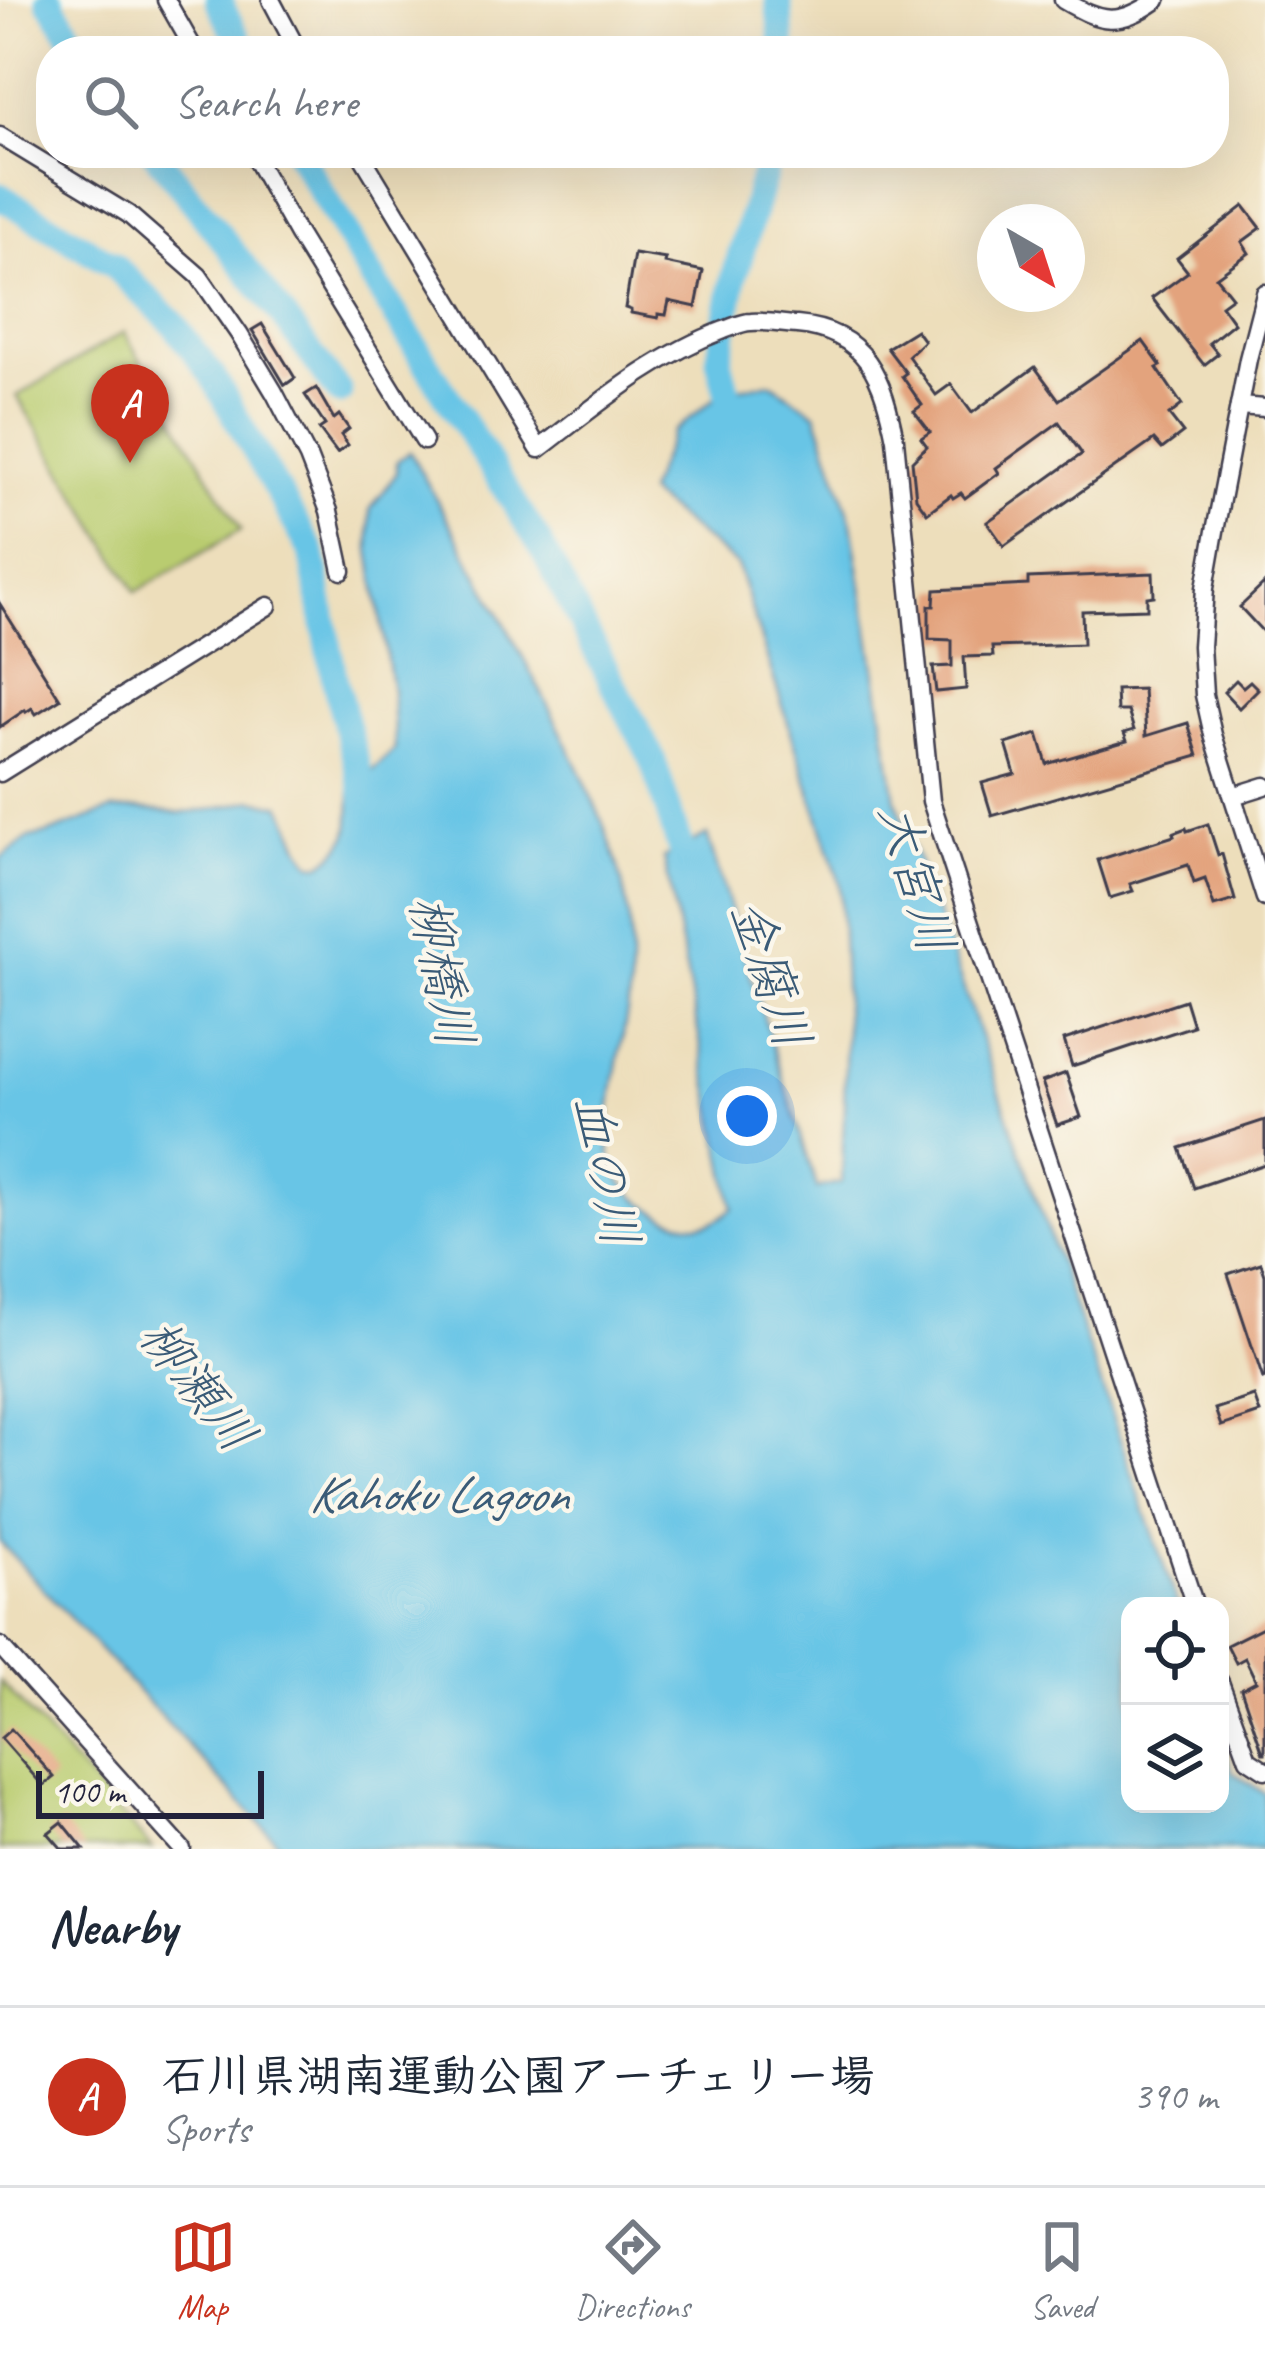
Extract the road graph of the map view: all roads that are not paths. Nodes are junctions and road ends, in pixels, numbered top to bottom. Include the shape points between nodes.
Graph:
1 (166, 0) edge
2 (271, 0) edge
3 (1063, 0) edge
4 (1157, 0) edge
5 (186, 36) edge
6 (290, 36) edge
7 (0, 136) edge
8 (36, 158) edge
9 (53, 168) edge
10 (260, 168) edge
11 (369, 168) edge
12 (1265, 292) edge
13 (1239, 406) junction
14 (1265, 408) edge
15 (424, 441) dead end
16 (342, 571) dead end
17 (268, 606) dead end
18 (0, 773) edge
19 (1265, 785) edge
20 (1233, 796) junction
21 (1265, 898) edge
22 (1192, 1597) edge
23 (0, 1646) edge
24 (1228, 1705) edge
25 (1265, 1771) edge
26 (182, 1849) edge

1 - 5 street
2 - 6 street
3 - 4 street via 1096,19 1134,16
7 - 8 street
9 - 16 street via 128,214 199,276 308,457
10 - 15 street
11 - 22 street via 539,449 670,354 747,322 809,326 844,339 871,362 896,439 932,801
12 - 13 street
13 - 14 street
13 - 20 street via 1201,646 1204,694
17 - 18 street
19 - 20 street
20 - 21 street
23 - 26 street
24 - 25 street via 1248,1759

